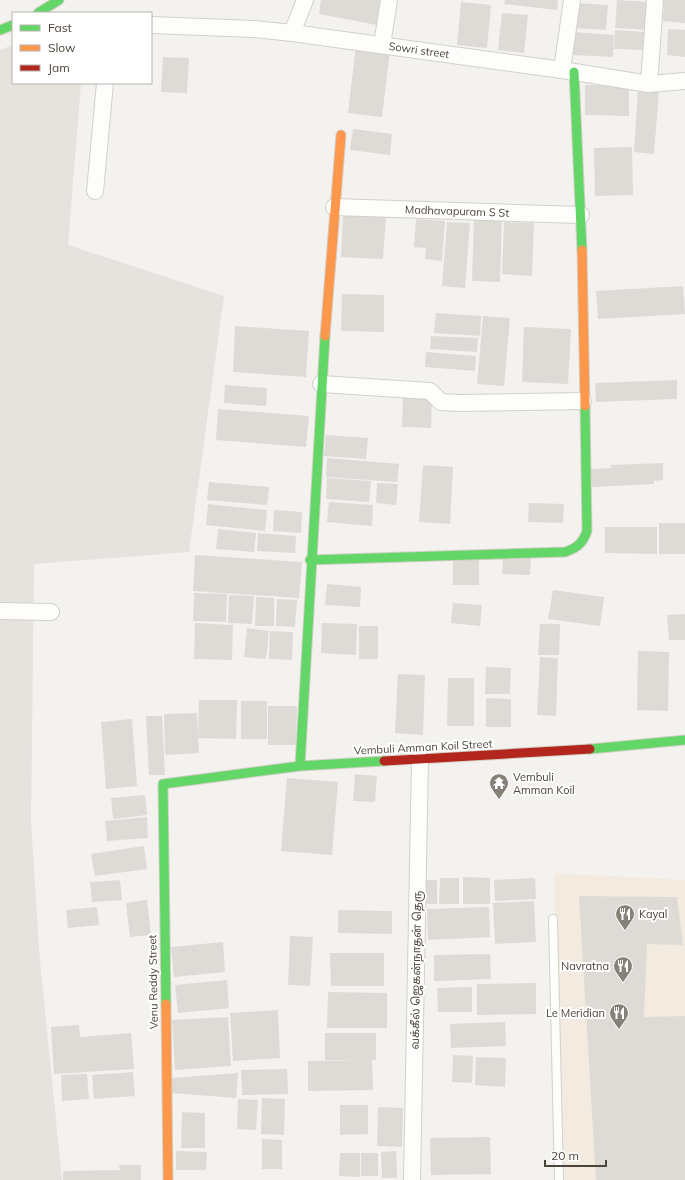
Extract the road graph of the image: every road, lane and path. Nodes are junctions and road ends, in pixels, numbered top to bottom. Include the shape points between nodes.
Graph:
1 (59, 0) edge
2 (305, 0) edge
3 (389, 0) edge
4 (572, 0) edge
5 (655, 0) edge
6 (40, 12) edge
7 (12, 25) edge
8 (152, 25) edge
9 (0, 30) edge
10 (292, 33) junction
11 (382, 45) junction
12 (568, 71) junction
13 (685, 81) edge
14 (105, 84) edge
15 (649, 84) junction
16 (341, 135) dead end
17 (95, 191) dead end
18 (334, 207) junction
19 (581, 215) junction
20 (321, 384) junction
21 (583, 401) junction
22 (310, 560) junction
23 (0, 611) edge
24 (51, 612) dead end
25 (685, 740) edge
26 (420, 759) junction
27 (300, 766) junction
28 (163, 784) joint
29 (553, 919) dead end
30 (168, 1180) edge
31 (412, 1180) edge
32 (559, 1180) edge

1 - 6 street
2 - 10 street
3 - 11 street
4 - 12 street
5 - 15 street
7 - 9 street
8 - 10 street, Sowri street
10 - 11 street, Sowri street
11 - 12 street, Sowri street
12 - 15 street, Sowri street
12 - 19 street
13 - 15 street, Sowri street
14 - 17 street
16 - 18 street
18 - 19 street, Madhavapuram S St
18 - 20 street
19 - 21 street
20 - 21 street via 430,391 441,402
20 - 22 street
21 - 22 street via 586,531 584,542 579,546 565,552
22 - 27 street
23 - 24 street
25 - 26 street, Vembuli Amman Koil Street via 589,749
26 - 27 street, Vembuli Amman Koil Street
26 - 31 street, வக்கீல் ஜெகன்நாதன் தெரு
27 - 28 street, Vembuli Amman Koil Street
28 - 30 street, Venu Reddy Street
29 - 32 lane

